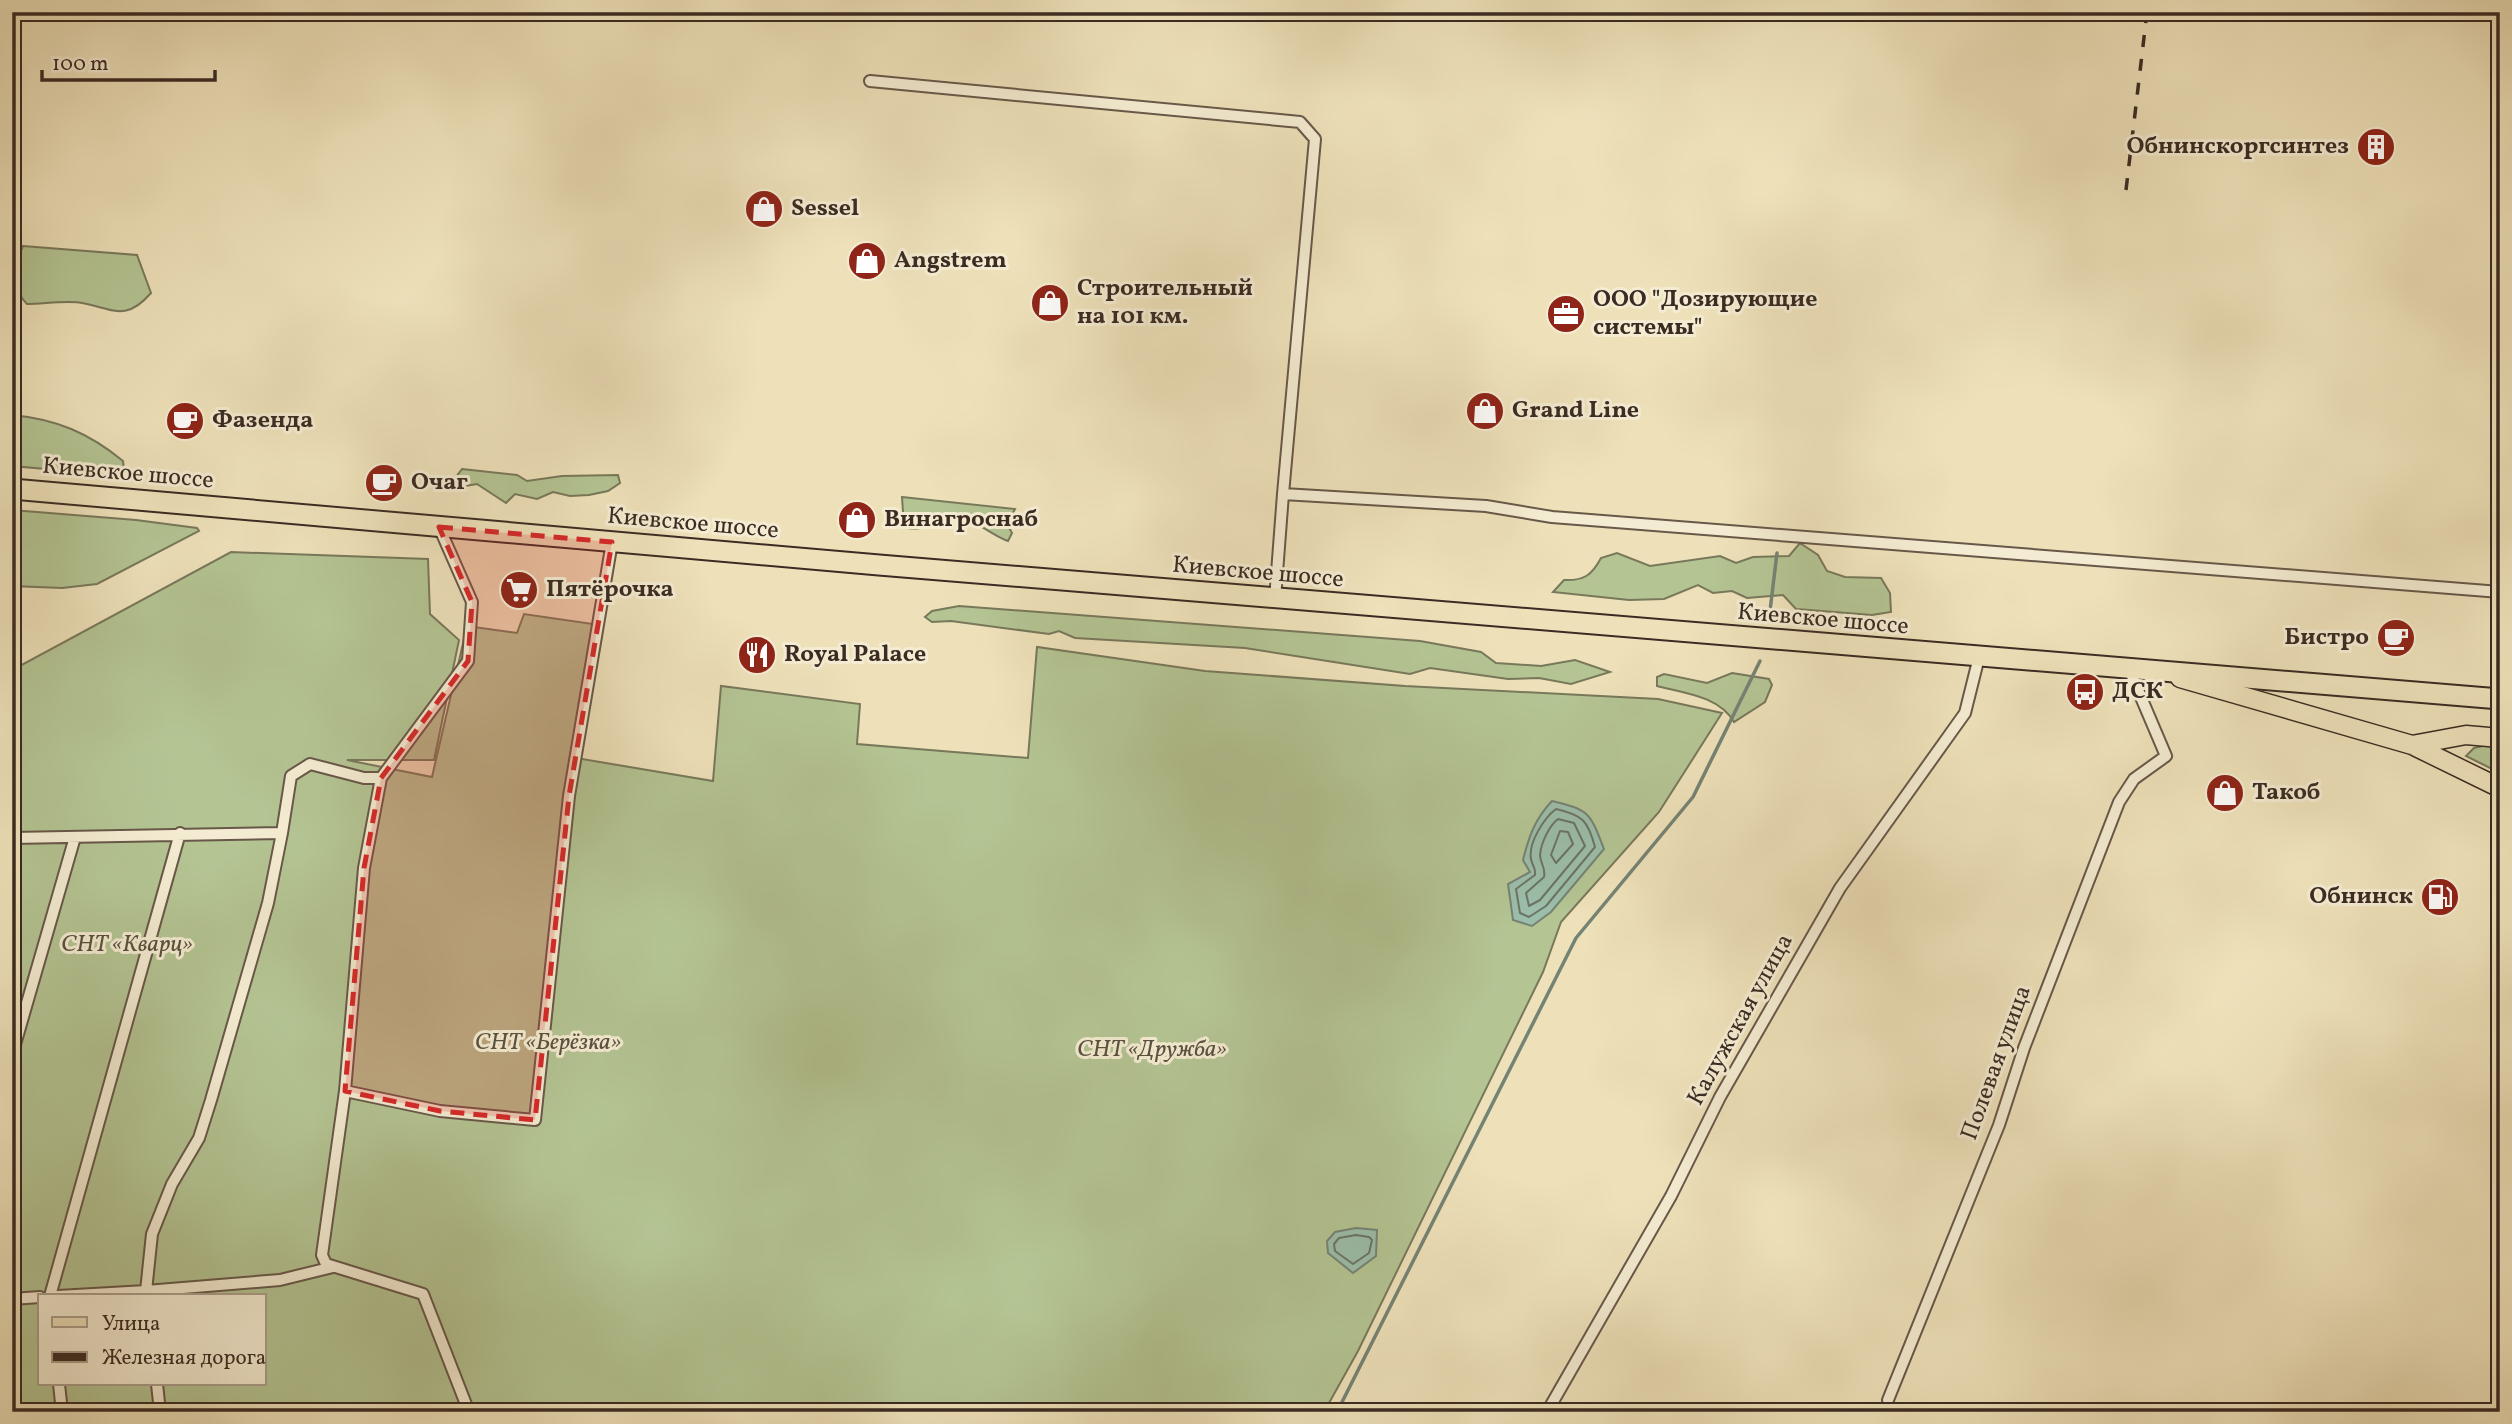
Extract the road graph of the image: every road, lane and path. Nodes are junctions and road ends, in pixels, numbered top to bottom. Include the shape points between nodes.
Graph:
1 (870, 81) dead end
2 (12, 489) edge
3 (1283, 494) junction
4 (439, 527) junction
5 (612, 542) junction
6 (2500, 592) edge
7 (1275, 599) junction
8 (1979, 657) junction
9 (2129, 669) junction
10 (2159, 672) junction
11 (2500, 699) edge
12 (2500, 738) edge
13 (2412, 745) junction
14 (381, 778) junction
15 (2500, 788) edge
16 (180, 833) junction
17 (282, 833) junction
18 (75, 837) junction
19 (12, 838) edge
20 (12, 1055) edge
21 (345, 1091) junction
22 (335, 1267) junction
23 (147, 1293) edge
24 (51, 1294) edge
25 (117, 1294) edge
26 (38, 1297) edge
27 (12, 1299) edge
28 (59, 1386) edge
29 (157, 1386) edge
30 (1888, 1400) dead end
31 (62, 1412) edge
32 (160, 1412) edge
33 (469, 1412) edge
34 (1547, 1412) edge

1 - 3 street via 1300,121 1315,139
2 - 4 highway, Киевское шоссе
3 - 6 street via 1486,506 1552,517
3 - 7 street
4 - 5 highway, Киевское шоссе
4 - 14 street via 472,602 468,661
5 - 7 highway, Киевское шоссе
5 - 21 street via 569,796 535,1120 440,1111
7 - 8 highway, Киевское шоссе
8 - 9 highway, Киевское шоссе
8 - 34 street, Калужская улица via 1965,713 1840,888
9 - 10 highway, Киевское шоссе
9 - 30 street, Полевая улица via 2166,756 2134,779 2119,802 1999,1125
10 - 11 highway, Киевское шоссе
10 - 13 main road
12 - 13 main road via 2466,735
13 - 15 main road
14 - 17 street via 310,764 291,776
14 - 21 street via 364,867
16 - 17 street
16 - 18 street
16 - 24 street
17 - 23 street via 268,903 199,1138 172,1184 152,1234
18 - 19 street
18 - 20 street
21 - 22 street via 322,1255 326,1264
22 - 23 street via 280,1280
22 - 33 street via 423,1294
23 - 25 street
26 - 27 street
28 - 31 street
29 - 32 street

